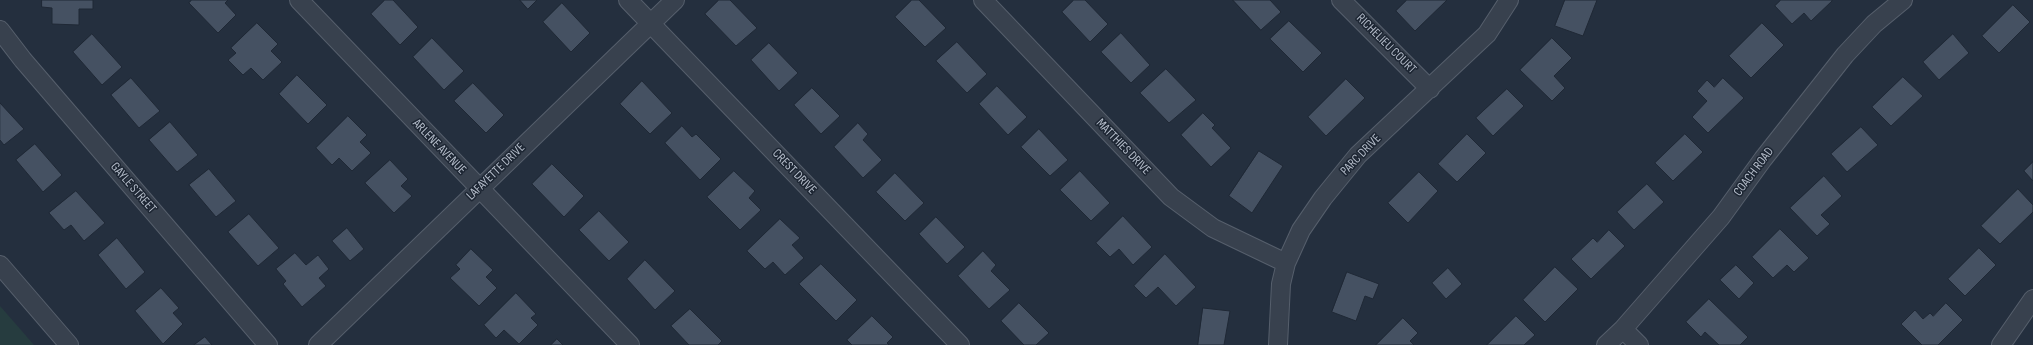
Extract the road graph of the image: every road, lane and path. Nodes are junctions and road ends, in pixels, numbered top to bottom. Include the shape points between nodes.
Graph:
1 (299, 0) edge
2 (628, 0) edge
3 (675, 0) edge
4 (983, 0) edge
5 (1342, 0) edge
6 (1509, 0) edge
7 (1903, 0) edge
8 (650, 24) junction
9 (0, 30) edge
10 (1430, 88) junction
11 (479, 188) junction
12 (1286, 263) junction
13 (0, 265) edge
14 (2033, 299) edge
15 (1622, 329) junction
16 (69, 345) edge
17 (268, 345) edge
18 (318, 345) edge
19 (630, 345) edge
20 (960, 345) edge
21 (1278, 345) edge
22 (1606, 345) edge
23 (1639, 345) edge
24 (2002, 345) edge

1 - 11 street, ARLENE AVENUE
2 - 8 street, CREST DRIVE
3 - 8 street, LAFAYETTE DRIVE
4 - 12 street, MATTHIES DRIVE via 1171,197 1213,228
5 - 10 street, RICHELIEU COURT
6 - 10 street, PARC DRIVE via 1487,34
7 - 15 street, COACH ROAD via 1874,24 1845,55 1721,217
8 - 11 street, LAFAYETTE DRIVE
8 - 20 street, CREST DRIVE
9 - 17 street, GAYLE STREET
10 - 12 street, PARC DRIVE via 1358,155 1301,230
11 - 18 street, LAFAYETTE DRIVE
11 - 19 street, ARLENE AVENUE
12 - 21 street, PARC DRIVE
13 - 16 street
14 - 24 street
15 - 22 street, COACH ROAD
15 - 23 street

